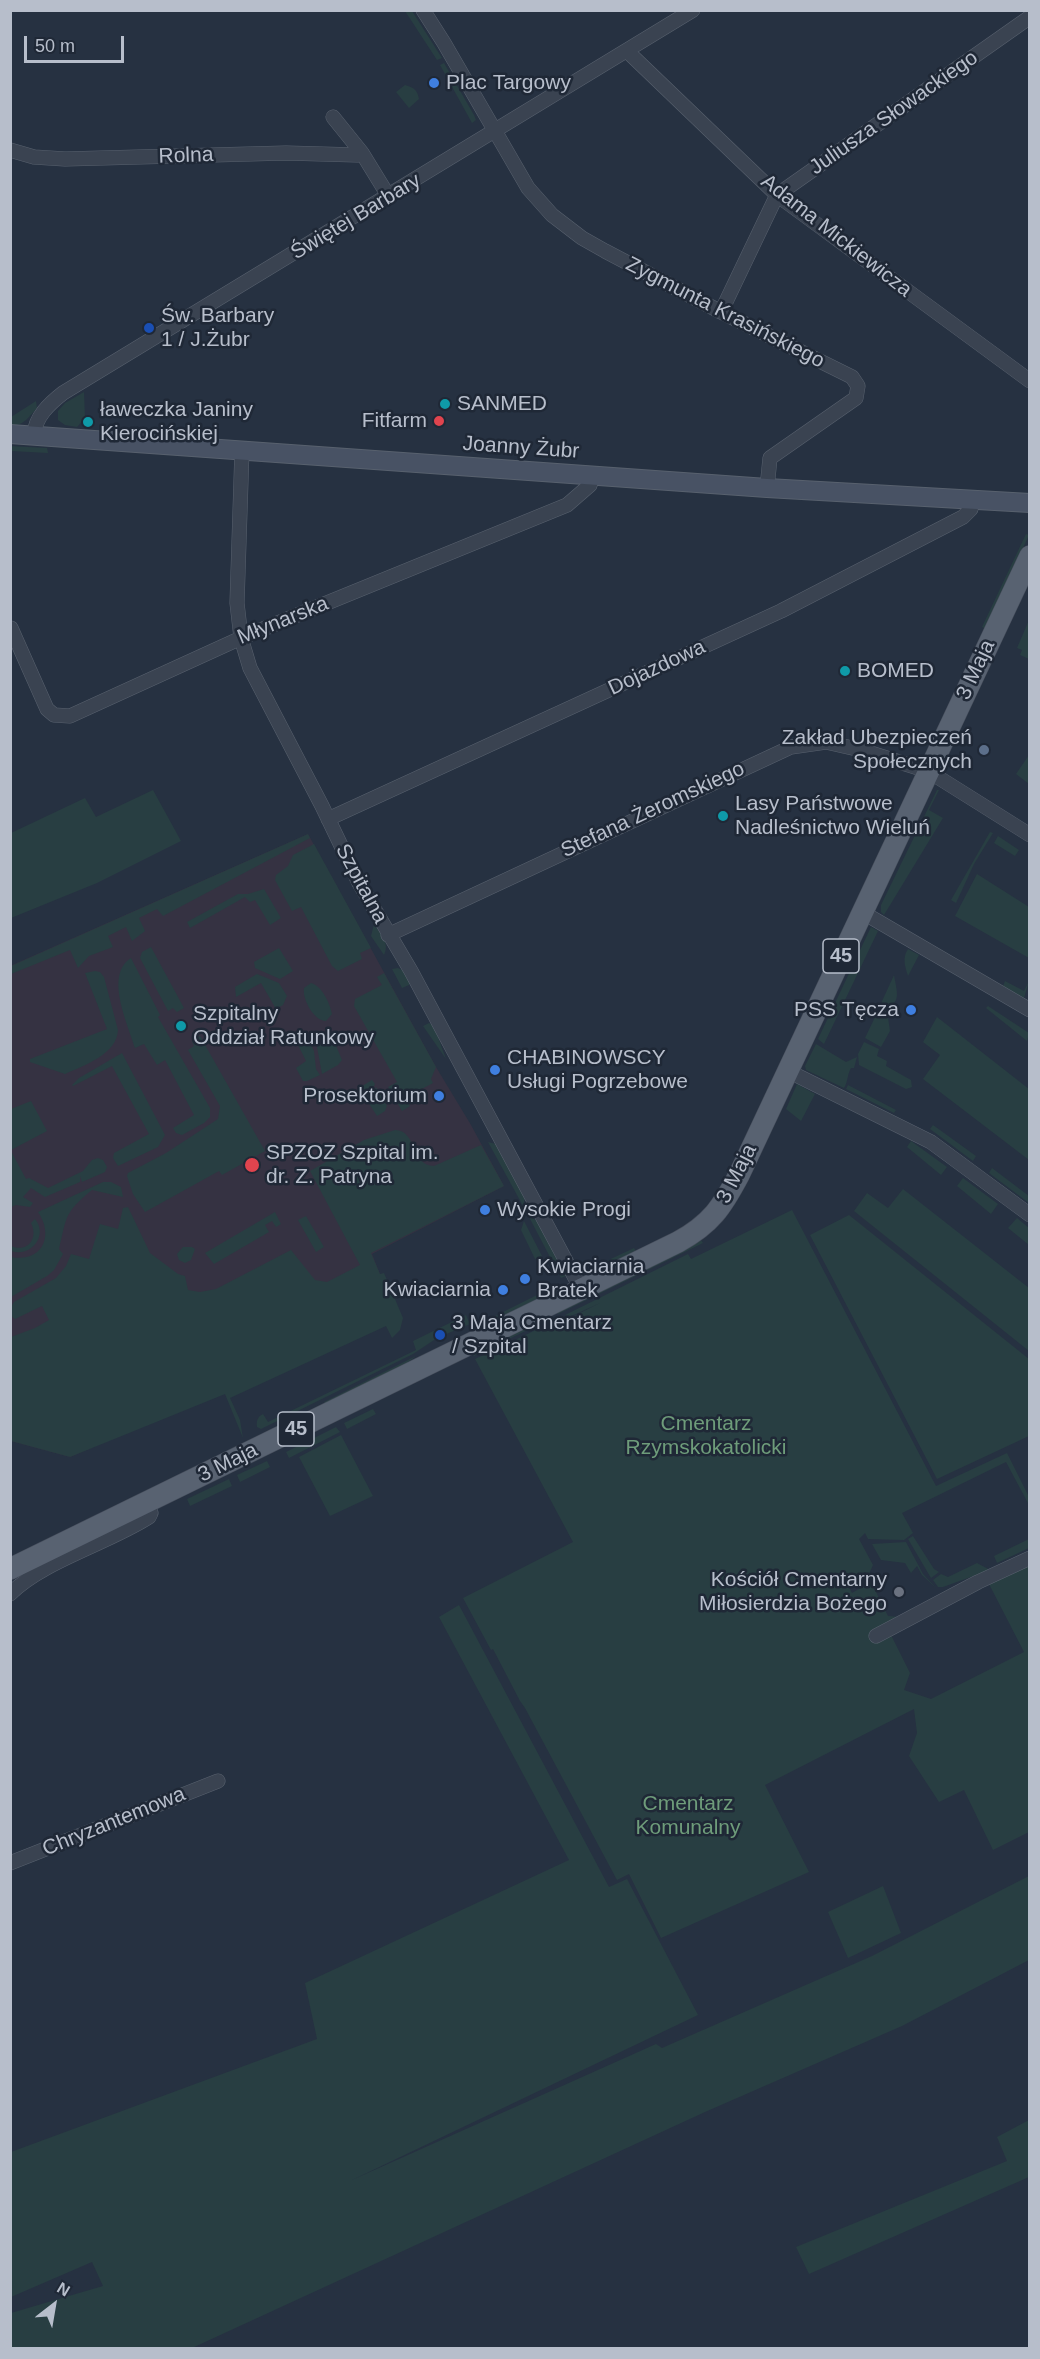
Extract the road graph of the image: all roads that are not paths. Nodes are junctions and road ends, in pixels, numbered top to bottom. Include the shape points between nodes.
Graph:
1 (423, 10) edge
2 (693, 10) edge
3 (1029, 17) edge
4 (628, 51) junction
5 (333, 117) dead end
6 (495, 132) junction
7 (10, 150) edge
8 (362, 153) junction
9 (777, 195) junction
10 (389, 197) junction
11 (721, 312) junction
12 (1029, 381) edge
13 (10, 434) edge
14 (34, 435) junction
15 (242, 450) junction
16 (592, 476) junction
17 (767, 488) junction
18 (970, 500) junction
19 (1029, 503) edge
20 (1029, 556) edge
21 (11, 628) edge
22 (241, 638) junction
23 (928, 771) junction
24 (328, 819) junction
25 (1029, 835) edge
26 (862, 912) junction
27 (388, 935) junction
28 (1029, 1010) edge
29 (788, 1071) junction
30 (1029, 1215) edge
31 (581, 1289) junction
32 (147, 1502) junction
33 (1029, 1558) edge
34 (10, 1569) edge
35 (10, 1594) edge
36 (876, 1636) dead end
37 (218, 1781) dead end
38 (10, 1863) edge

1 - 6 street, Zygmunta Krasińskiego
2 - 4 street, Świętej Barbary
3 - 9 street, Juliusza Słowackiego
4 - 6 street, Świętej Barbary
4 - 9 street, Adama Mickiewicza
5 - 8 street
6 - 10 street, Świętej Barbary
6 - 11 street, Zygmunta Krasińskiego via 528,188 566,227
7 - 8 street, Rolna via 55,159
8 - 10 street
9 - 11 street, Juliusza Słowackiego
9 - 12 street, Adama Mickiewicza
10 - 14 street, Świętej Barbary via 63,393 41,415
11 - 17 street, Zygmunta Krasińskiego via 852,377 858,386 856,398 770,458
13 - 14 street, Joanny Żubr
14 - 15 street, Joanny Żubr
15 - 16 street, Joanny Żubr
15 - 22 street, Szpitalna via 237,579
16 - 17 street, Joanny Żubr
16 - 22 street, Młynarska via 591,484 567,505
17 - 18 street, Joanny Żubr
18 - 19 street, Joanny Żubr
18 - 24 street, Dojazdowa via 971,509 963,517 781,611
20 - 23 main road, 3 Maja / 45
21 - 22 street, Młynarska via 47,709 61,717
22 - 24 street, Szpitalna via 257,682
23 - 25 street, Stefana Żeromskiego
23 - 26 main road, 3 Maja / 45
23 - 27 street, Stefana Żeromskiego via 826,742 791,747
24 - 27 street, Szpitalna
26 - 28 street
26 - 29 main road, 3 Maja / 45
27 - 31 street, Szpitalna
29 - 30 street via 931,1142
29 - 31 main road, 3 Maja / 45 via 739,1175 713,1218 690,1235
31 - 32 main road, 3 Maja / 45
32 - 34 main road, 3 Maja / 45
32 - 35 street via 149,1517 46,1570
33 - 36 street
37 - 38 street, Chryzantemowa

